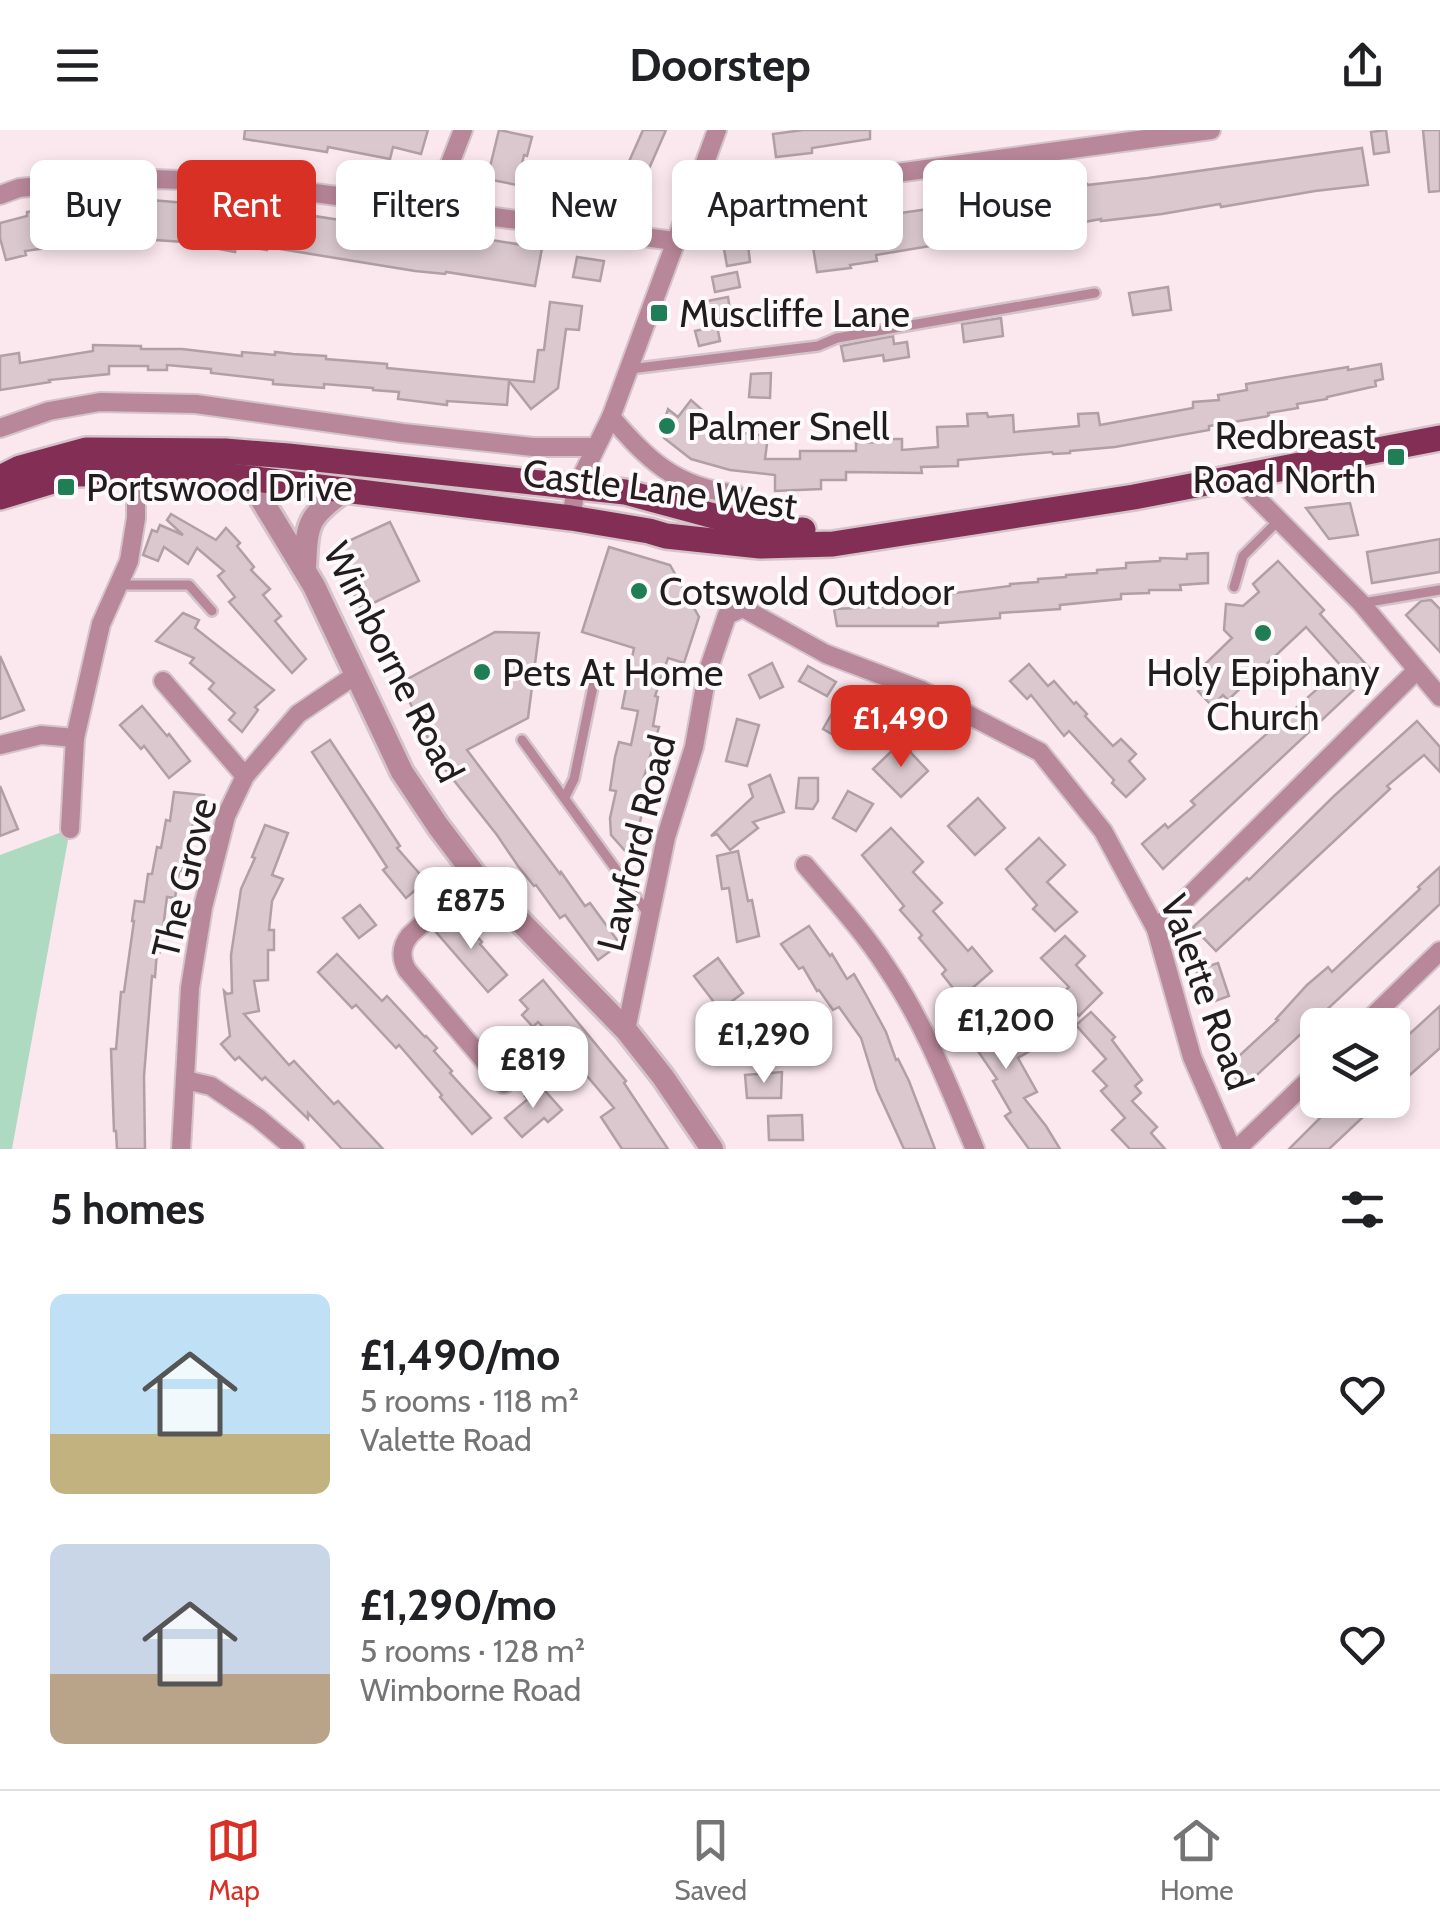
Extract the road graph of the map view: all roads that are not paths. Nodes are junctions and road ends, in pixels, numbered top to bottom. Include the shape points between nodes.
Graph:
1 (463, 130) edge
2 (717, 130) edge
3 (1211, 130) edge
4 (451, 160) edge
5 (706, 160) edge
6 (903, 172) edge
7 (0, 194) edge
8 (336, 195) edge
9 (495, 216) edge
10 (672, 241) edge
11 (672, 246) edge
12 (1095, 293) dead end
13 (627, 369) junction
14 (611, 416) junction
15 (0, 428) edge
16 (1440, 438) edge
17 (595, 447) junction
18 (86, 450) junction
19 (251, 466) junction
20 (136, 472) junction
21 (0, 478) edge
22 (1238, 479) junction
23 (576, 488) junction
24 (346, 490) junction
25 (0, 497) edge
26 (572, 518) junction
27 (1279, 520) junction
28 (746, 525) junction
29 (304, 568) junction
30 (118, 585) junction
31 (1234, 586) dead end
32 (1440, 590) edge
33 (1361, 603) junction
34 (212, 611) dead end
35 (727, 615) joint
36 (1416, 670) junction
37 (357, 674) junction
38 (595, 677) dead end
39 (163, 681) dead end
40 (1440, 697) edge
41 (76, 729) junction
42 (522, 740) dead end
43 (0, 745) edge
44 (246, 776) junction
45 (565, 797) junction
46 (70, 829) dead end
47 (804, 865) dead end
48 (475, 875) junction
49 (650, 915) junction
50 (1156, 929) junction
51 (1440, 952) edge
52 (1382, 1008) edge
53 (626, 1030) junction
54 (185, 1080) junction
55 (504, 1084) dead end
56 (1300, 1087) edge
57 (181, 1149) edge
58 (295, 1149) edge
59 (712, 1149) edge
60 (975, 1149) edge
61 (1235, 1149) edge

1 - 4 street
2 - 5 street
3 - 6 street
7 - 8 street via 128,178
9 - 10 street
11 - 13 street
12 - 13 lane via 818,346
13 - 14 street
14 - 17 street
14 - 28 street, Castle Lane West via 641,452 678,478 735,494
15 - 17 street via 100,402 177,404 533,448
16 - 22 main road, Castle Lane West
17 - 23 street
18 - 19 main road
18 - 20 street
18 - 21 main road
19 - 20 main road
19 - 23 main road, Castle Lane West
19 - 24 main road, Castle Lane West
19 - 29 street, Wimborne Road
20 - 25 main road via 76,474
20 - 30 street via 134,532
22 - 26 main road, Castle Lane West via 832,544 760,546
22 - 27 street
22 - 28 main road, Castle Lane West via 794,532
23 - 26 street
23 - 28 main road, Castle Lane West via 625,492
24 - 26 main road, Castle Lane West
24 - 29 street via 318,510 306,533
27 - 31 lane via 1242,556
27 - 33 street
29 - 37 street, Wimborne Road
30 - 34 lane via 189,584
30 - 41 street via 100,624
32 - 33 lane
33 - 36 street
35 - 49 street, Lawford Road
35 - 50 street, Valette Road via 743,608 826,654 920,690 1040,752 1103,831
36 - 40 street
36 - 50 street
37 - 44 street, The Grove via 298,714
37 - 48 street, Wimborne Road via 402,772
38 - 45 lane
39 - 44 street
41 - 43 street
41 - 46 street
42 - 45 lane
44 - 54 street, The Grove via 226,816 203,907
45 - 49 lane
47 - 60 street via 873,947 909,1004
48 - 53 street, Wimborne Road
48 - 55 street via 410,934 402,959
49 - 53 street, Lawford Road
50 - 61 street, Valette Road via 1192,1057
51 - 52 street
53 - 59 street, Wimborne Road
54 - 57 street, The Grove
54 - 58 street via 211,1086
56 - 61 street

